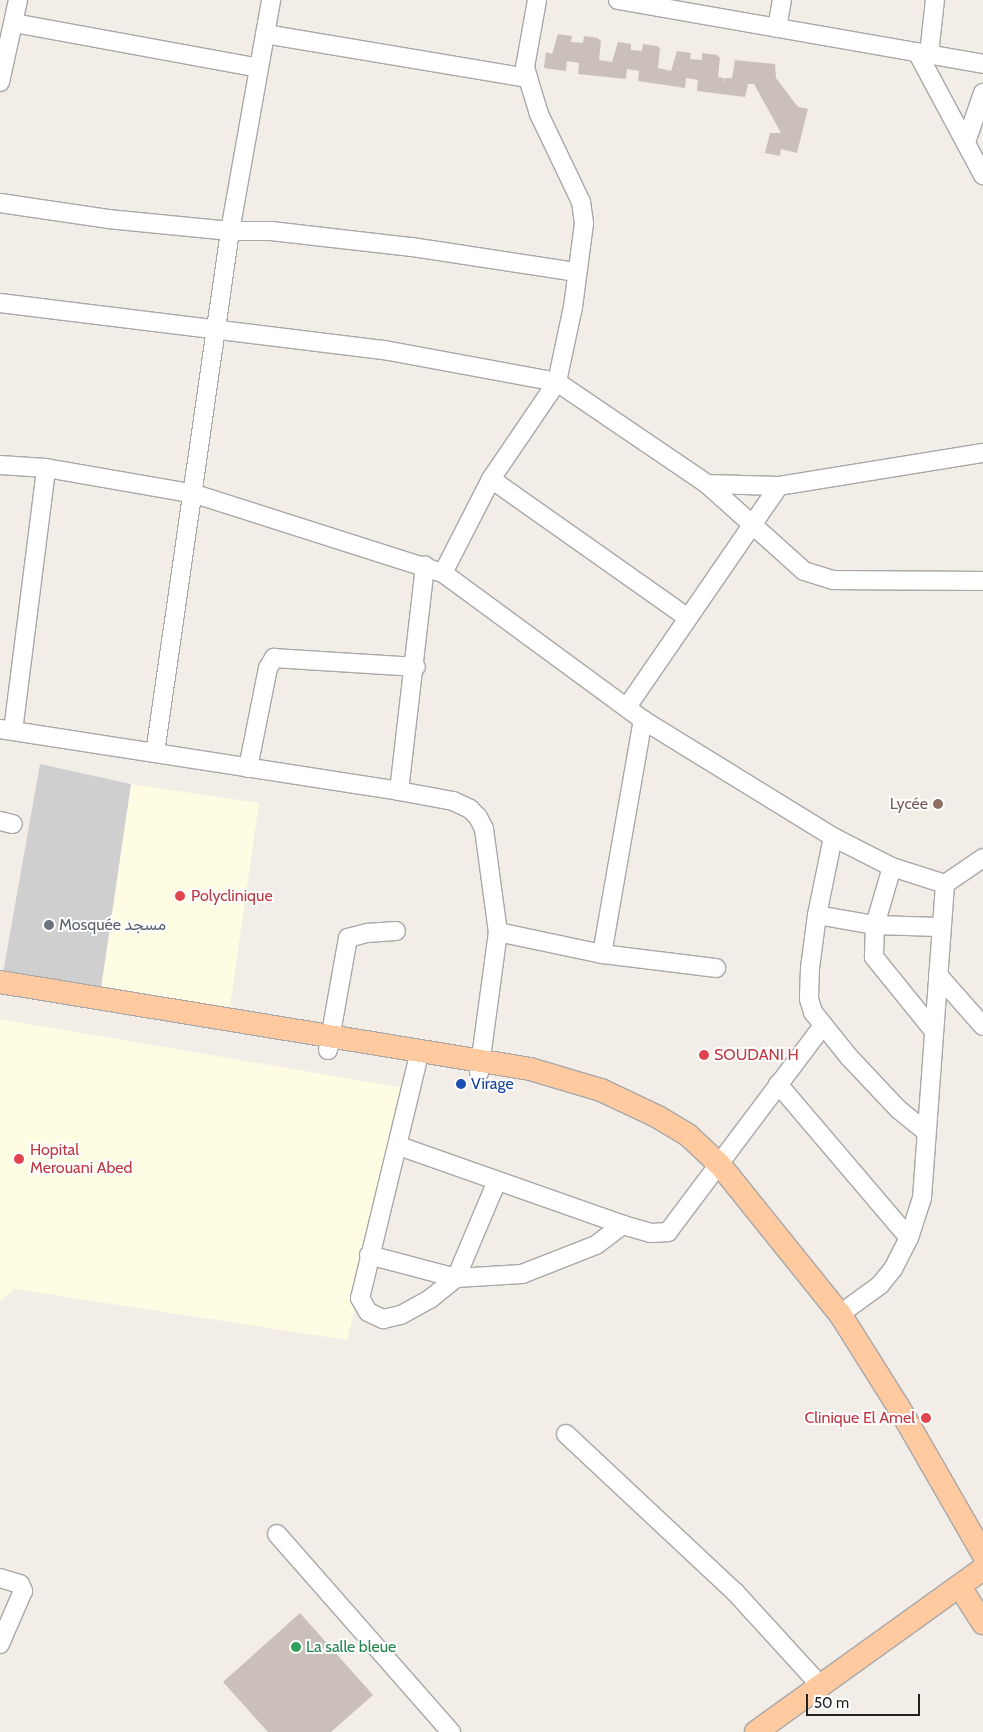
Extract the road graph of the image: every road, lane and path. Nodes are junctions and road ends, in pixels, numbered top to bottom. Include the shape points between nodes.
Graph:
1 (18, 0) edge
2 (271, 0) edge
3 (536, 0) edge
4 (618, 0) edge
5 (782, 0) edge
6 (935, 0) edge
7 (675, 4) edge
8 (14, 23) junction
9 (777, 28) junction
10 (265, 34) junction
11 (923, 53) junction
12 (983, 64) edge
13 (259, 68) junction
14 (528, 78) junction
15 (0, 82) edge
16 (983, 94) edge
17 (966, 142) junction
18 (983, 175) edge
19 (0, 203) edge
20 (230, 231) junction
21 (576, 272) junction
22 (0, 303) edge
23 (217, 329) junction
24 (557, 382) junction
25 (983, 453) edge
26 (0, 465) edge
27 (46, 468) junction
28 (491, 479) junction
29 (707, 484) junction
30 (779, 486) junction
31 (195, 494) junction
32 (753, 524) junction
33 (425, 565) junction
34 (443, 573) junction
35 (983, 581) edge
36 (688, 618) junction
37 (416, 667) junction
38 (627, 707) junction
39 (643, 720) junction
40 (7, 730) edge
41 (155, 754) junction
42 (248, 768) junction
43 (399, 791) junction
44 (834, 837) junction
45 (983, 858) edge
46 (892, 867) junction
47 (945, 884) junction
48 (817, 915) junction
49 (875, 925) junction
50 (940, 927) junction
51 (396, 930) dead end
52 (498, 932) junction
53 (602, 954) junction
54 (716, 968) dead end
55 (938, 975) junction
56 (0, 982) edge
57 (0, 992) edge
58 (100, 1003) junction
59 (977, 1008) edge
60 (983, 1026) edge
61 (822, 1027) junction
62 (934, 1031) junction
63 (329, 1043) junction
64 (417, 1063) junction
65 (479, 1066) junction
66 (778, 1084) junction
67 (926, 1132) junction
68 (399, 1146) junction
69 (713, 1159) junction
70 (497, 1181) junction
71 (623, 1225) junction
72 (909, 1238) junction
73 (369, 1255) junction
74 (456, 1278) junction
75 (840, 1314) junction
76 (566, 1434) dead end
77 (277, 1534) dead end
78 (983, 1554) edge
79 (983, 1569) edge
80 (0, 1578) edge
81 (960, 1587) junction
82 (983, 1623) edge
83 (0, 1644) edge
84 (820, 1685) junction
85 (451, 1732) edge
86 (756, 1732) edge

1 - 8 street
2 - 10 street
3 - 14 street via 525,67
4 - 7 street
5 - 9 street
6 - 11 street
7 - 9 street
8 - 13 street
8 - 15 street
9 - 11 street
10 - 13 street
10 - 14 street
11 - 12 street
11 - 17 street
13 - 20 street
14 - 21 street via 539,114 581,202 584,223
16 - 17 street
17 - 18 street
19 - 20 street via 108,219
20 - 21 street via 271,231 349,239
20 - 23 street
21 - 24 street via 573,307
22 - 23 street
23 - 24 street via 384,350
23 - 31 street
24 - 28 street
24 - 29 street
25 - 30 street
26 - 27 street
27 - 31 street
27 - 40 street
28 - 34 street
28 - 36 street
29 - 30 street
29 - 32 street
30 - 32 street
31 - 33 street
31 - 41 street
32 - 35 street via 804,571 817,577
32 - 36 street
33 - 34 street
33 - 37 street
34 - 38 street
36 - 38 street
37 - 42 street via 274,658 268,668
37 - 43 street
38 - 39 street
39 - 44 street
39 - 53 street
40 - 41 street
41 - 42 street
42 - 43 street
43 - 52 street via 453,801 478,817 484,830 492,875
44 - 46 street
44 - 48 street
45 - 47 street
46 - 47 street
46 - 49 street
47 - 50 street
48 - 49 street
48 - 61 street via 809,998
49 - 50 street
49 - 62 street via 874,957
50 - 55 street
51 - 63 street via 348,938
52 - 53 street
52 - 65 street
53 - 54 street
55 - 59 street
55 - 62 street
56 - 58 main road
57 - 58 main road
58 - 63 main road
59 - 60 street
61 - 66 street
61 - 67 street via 898,1109
62 - 67 street
63 - 64 main road
63 - 65 main road
64 - 65 main road
64 - 68 street
65 - 69 main road via 530,1069 600,1090 688,1135
66 - 69 street
66 - 72 street
67 - 72 street via 922,1198
68 - 70 street
68 - 73 street
69 - 71 street via 668,1232 651,1233
69 - 75 main road
70 - 71 street
70 - 74 street
71 - 74 street via 596,1245 522,1274
72 - 75 street via 880,1285
73 - 74 street
73 - 74 street via 361,1303 368,1312 383,1319 401,1315 430,1299
75 - 78 main road via 898,1406
76 - 84 street via 734,1592
77 - 85 street
79 - 81 main road
80 - 83 street via 20,1584 23,1591
81 - 82 main road
81 - 84 main road
84 - 86 main road

